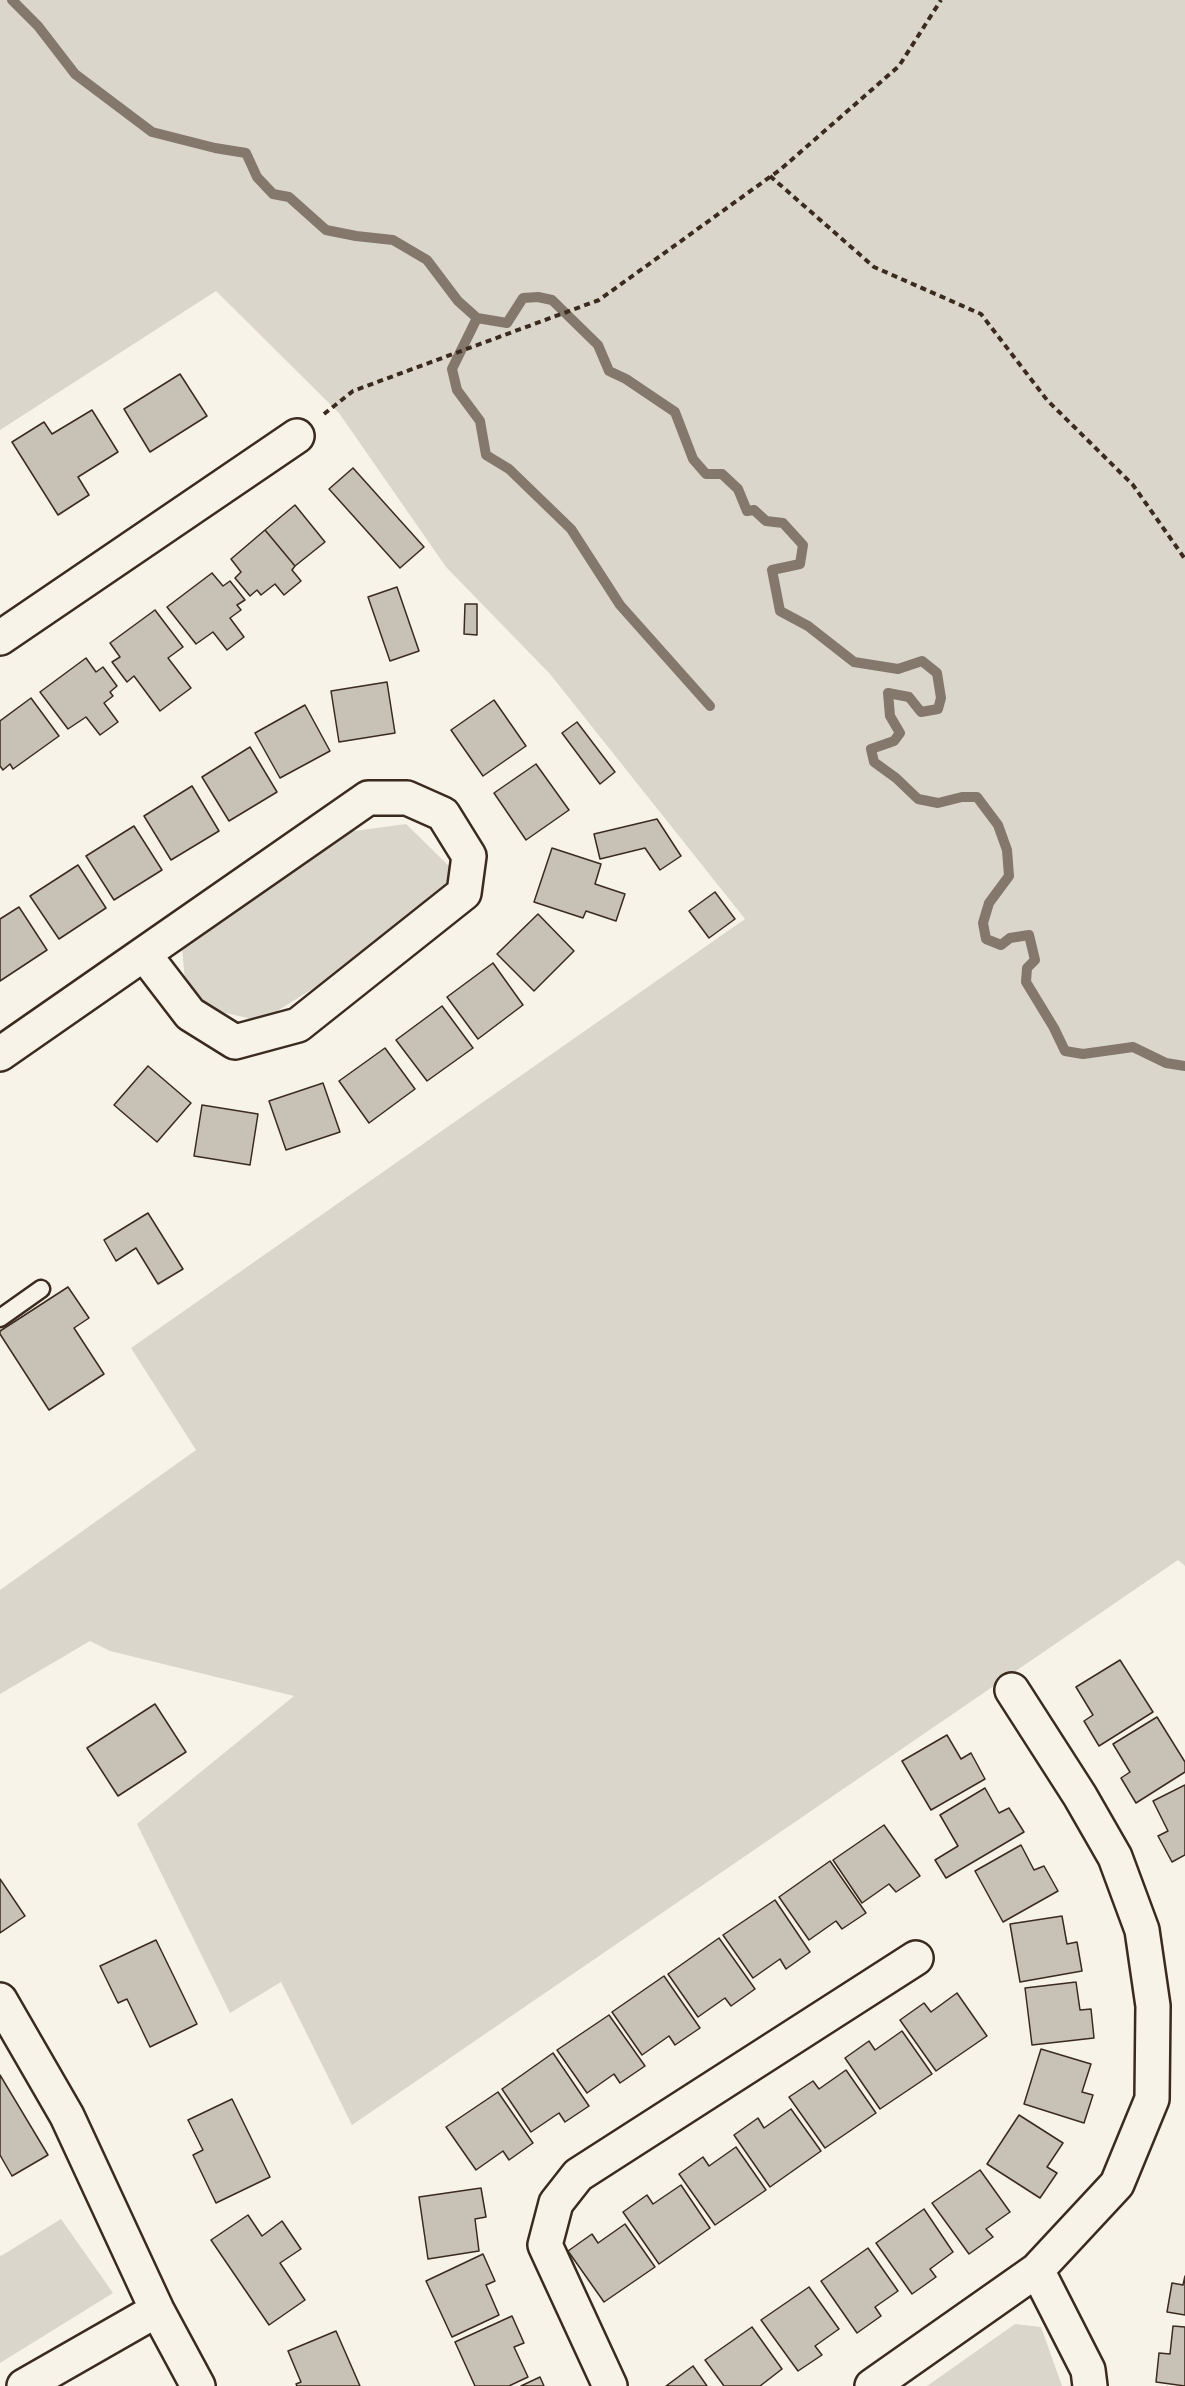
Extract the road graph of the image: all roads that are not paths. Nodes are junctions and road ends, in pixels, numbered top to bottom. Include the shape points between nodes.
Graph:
1 (297, 436) road end
2 (0, 638) edge
3 (144, 954) junction
4 (0, 1054) edge
5 (41, 1289) dead end
6 (0, 1318) edge
7 (1012, 1690) dead end
8 (916, 1958) dead end
9 (0, 2000) edge
10 (1037, 2270) junction
11 (157, 2310) junction
12 (24, 2386) edge
13 (198, 2386) edge
14 (610, 2386) edge
15 (872, 2386) edge
16 (1090, 2386) edge

1 - 2 street
3 - 3 street via 368,798 407,798 443,814 469,856 464,893 298,1025 235,1042 190,1014
3 - 4 street
5 - 6 lane
7 - 10 street via 1115,1857 1142,1930 1153,2006 1152,2099 1117,2184
8 - 14 street via 578,2175 556,2203 545,2245
9 - 11 street via 67,2116
10 - 15 street
10 - 16 street via 1088,2370
11 - 12 street
11 - 13 street

